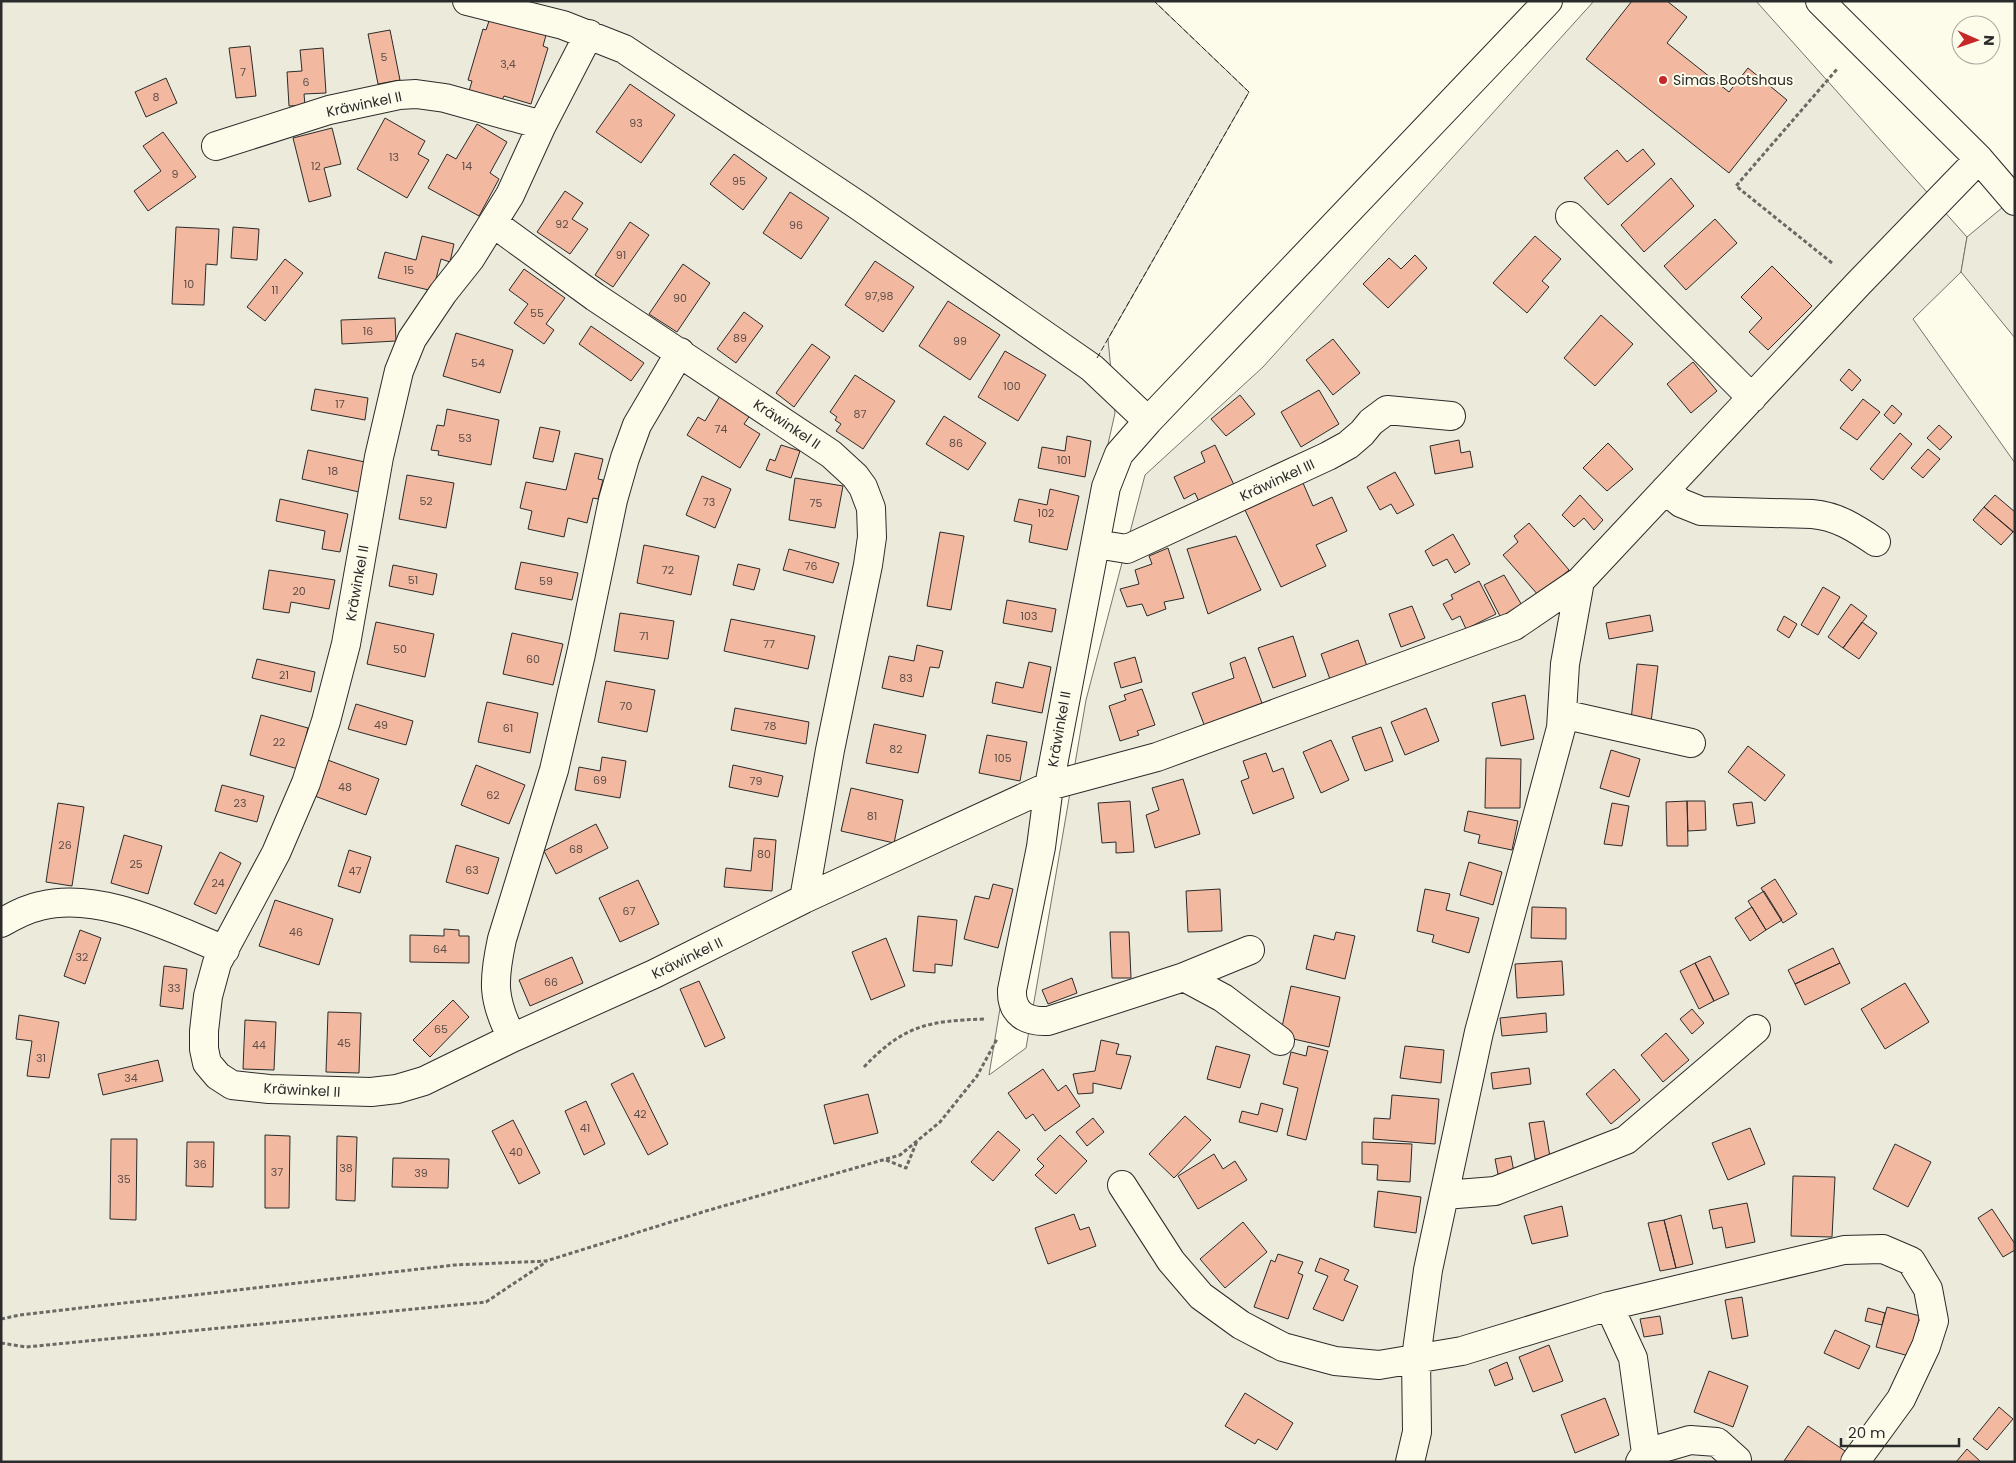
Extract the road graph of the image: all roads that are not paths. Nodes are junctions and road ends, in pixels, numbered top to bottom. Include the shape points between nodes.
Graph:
1 (466, 1) edge
2 (1548, 1) edge
3 (1820, 1) edge
4 (589, 34) junction
5 (542, 125) junction
6 (216, 146) dead end
7 (1979, 159) junction
8 (2015, 200) edge
9 (1570, 216) dead end
10 (493, 223) junction
11 (680, 352) junction
12 (1752, 398) junction
13 (1451, 416) dead end
14 (1148, 421) junction
15 (1665, 490) junction
16 (1876, 542) dead end
17 (1096, 544) junction
18 (1580, 581) junction
19 (1562, 714) junction
20 (1691, 743) dead end
21 (1049, 786) junction
22 (804, 899) junction
23 (1, 924) edge
24 (225, 950) junction
25 (1250, 950) dead end
26 (1184, 977) junction
27 (1756, 1029) dead end
28 (512, 1038) junction
29 (1280, 1041) dead end
30 (1122, 1185) dead end
31 (1444, 1195) junction
32 (1609, 1306) junction
33 (1416, 1358) junction
34 (1643, 1457) edge
35 (1737, 1460) dead end
36 (1410, 1462) edge
37 (1855, 1462) edge

1 - 4 lane
2 - 14 lane, Kräwinkel II
3 - 7 lane
4 - 5 lane, Kräwinkel II
4 - 14 lane via 624,49 859,206 1092,368
5 - 6 lane, Kräwinkel II via 446,98 399,95 329,110
5 - 10 lane, Kräwinkel II via 513,189
7 - 8 lane
7 - 12 lane
9 - 12 lane
10 - 11 lane, Kräwinkel II via 595,297
10 - 24 lane, Kräwinkel II via 405,354 387,419 346,644 326,721 306,783 276,853
11 - 22 lane, Kräwinkel II via 831,454 855,476 869,500 871,548
11 - 28 lane via 637,425 625,458 554,770 502,939 496,965 496,996
12 - 15 lane
13 - 17 lane, Kräwinkel III via 1387,410 1348,446 1128,549
14 - 17 lane, Kräwinkel II via 1119,454 1113,467 1106,487
15 - 16 lane via 1681,503 1701,511 1830,516
15 - 18 lane
17 - 21 lane, Kräwinkel II
18 - 19 lane via 1565,664
18 - 21 lane via 1514,626 1157,757
19 - 20 lane
19 - 31 lane via 1561,728 1479,1032
21 - 22 lane, Kräwinkel II
21 - 26 lane via 1041,847 1008,1007 1014,1008 1026,1020 1048,1022
22 - 28 lane, Kräwinkel II via 654,974
23 - 24 lane via 42,905 92,905 133,914
24 - 28 lane, Kräwinkel II via 217,963 208,996 204,1049 212,1071 232,1085 348,1092 396,1089 441,1074
25 - 26 lane
26 - 29 lane via 1223,998
27 - 31 lane via 1626,1140 1495,1191
30 - 33 lane via 1171,1261 1201,1296 1241,1325 1283,1347 1335,1361 1379,1365
31 - 33 lane via 1428,1270
32 - 33 lane via 1462,1351
32 - 34 lane via 1633,1358
32 - 37 lane via 1844,1250 1883,1249 1911,1261 1928,1289 1934,1321 1901,1399
33 - 36 lane via 1417,1432
34 - 35 lane via 1690,1440 1717,1442

